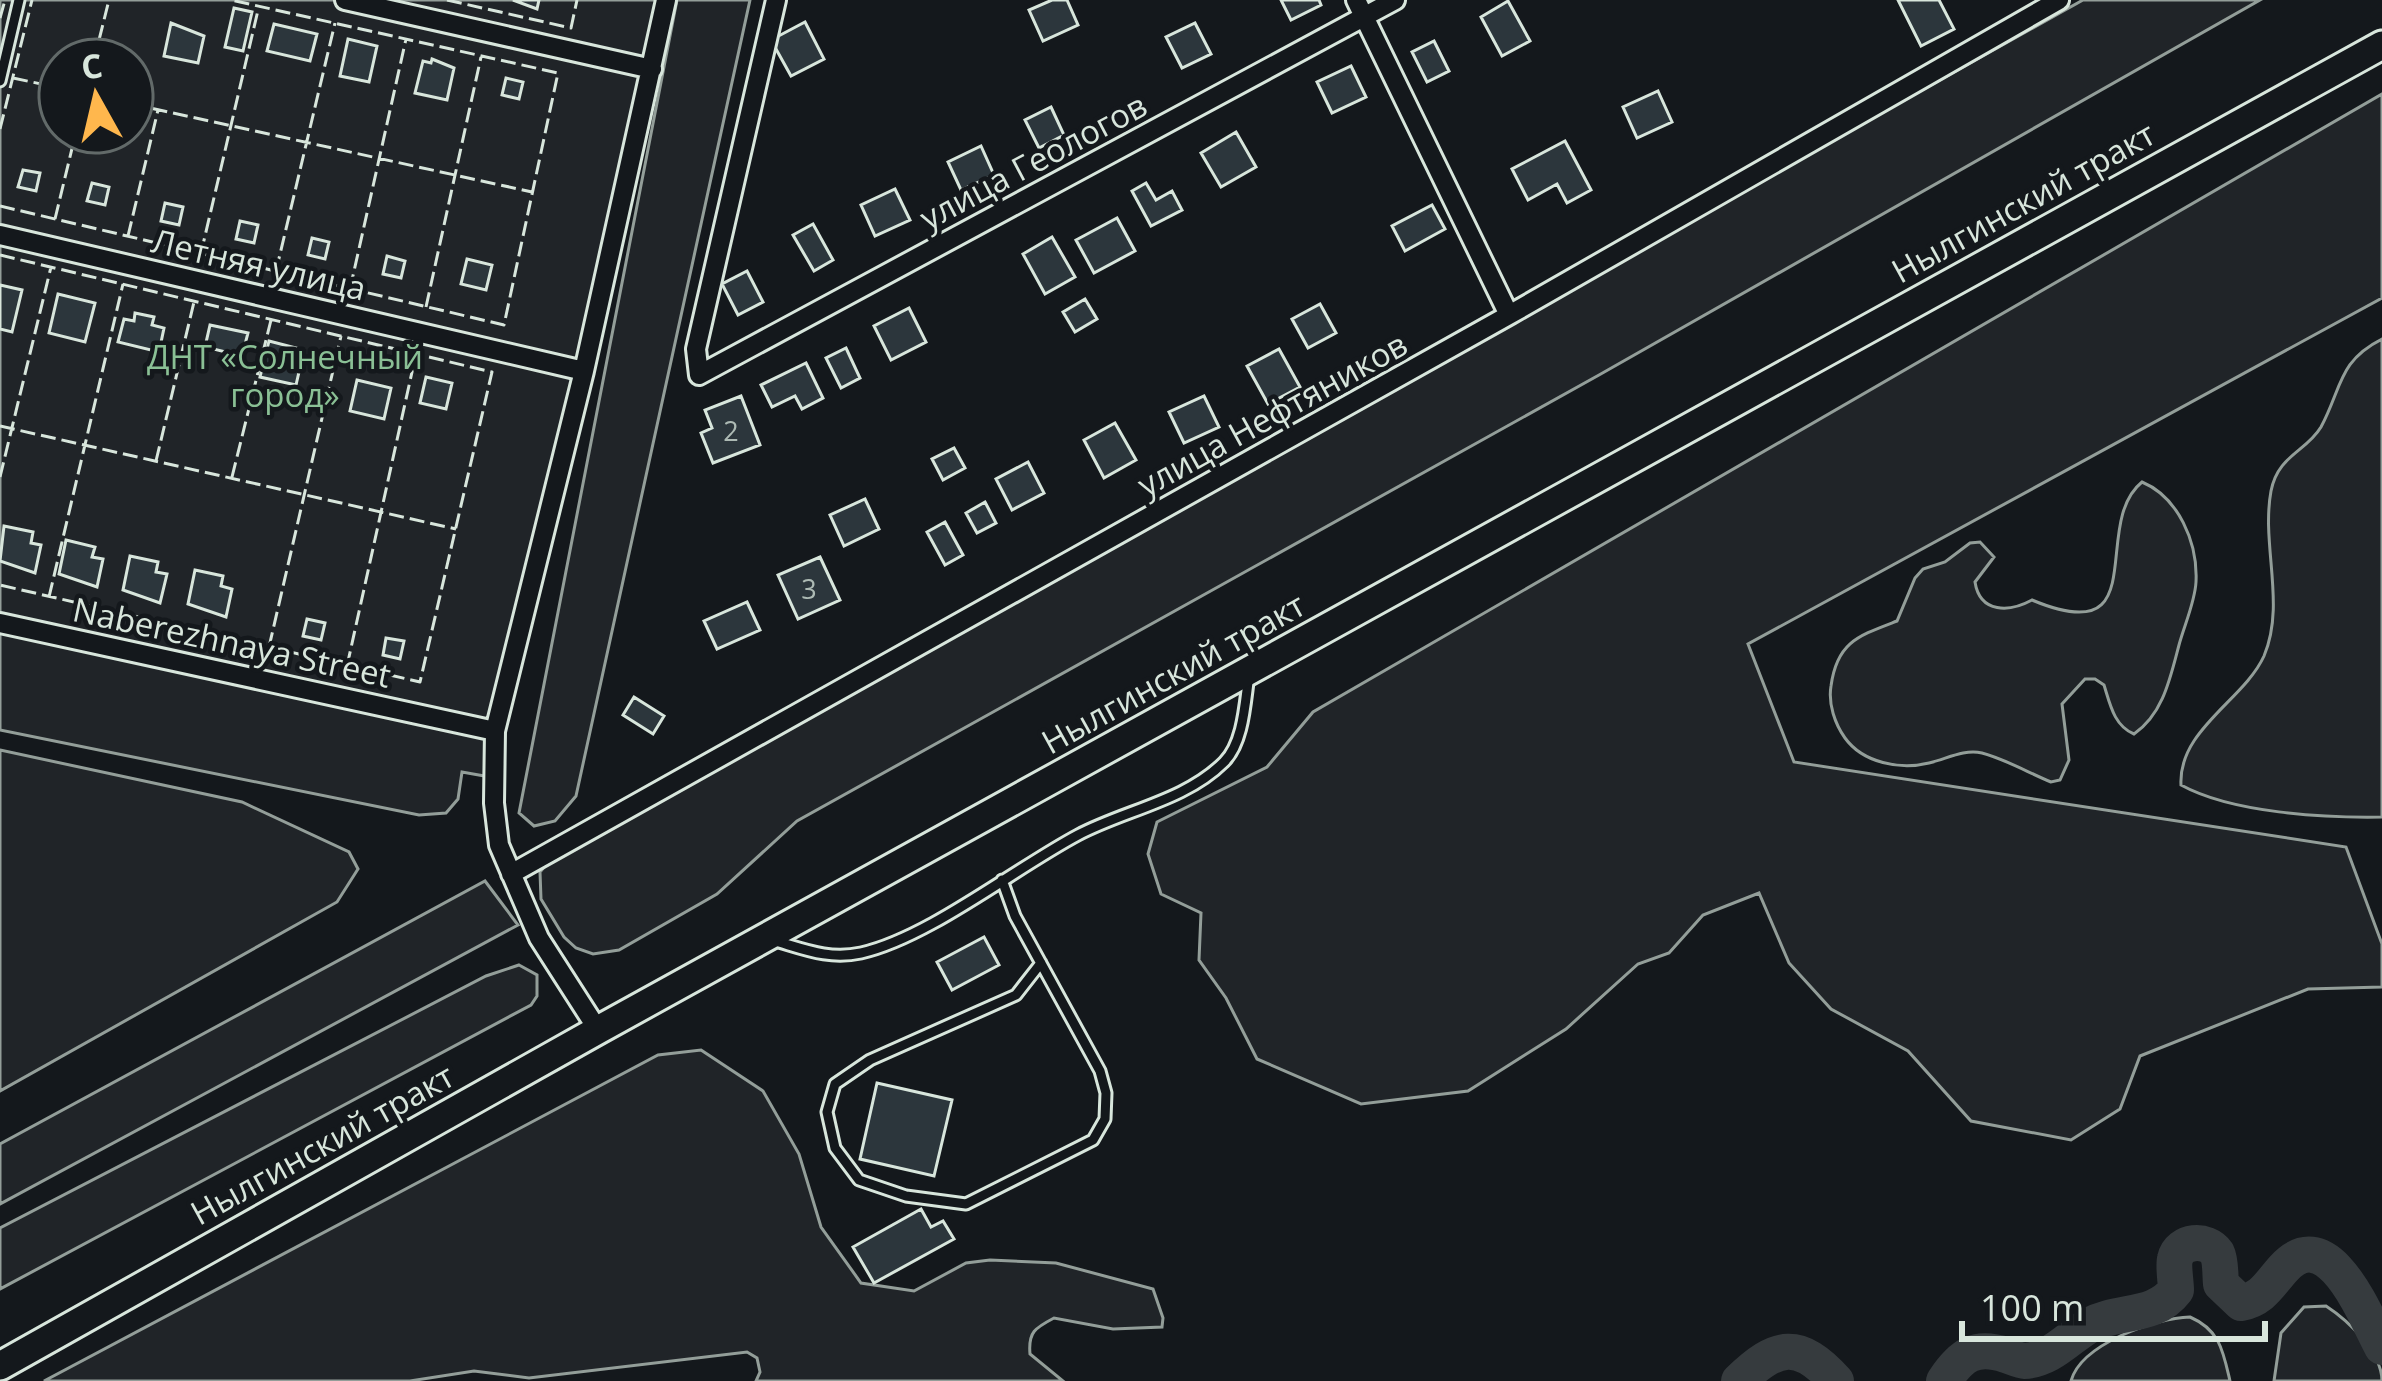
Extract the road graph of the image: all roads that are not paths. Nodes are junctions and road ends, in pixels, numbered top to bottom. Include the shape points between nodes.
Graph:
1 (19, 0) edge
2 (345, 0) edge
3 (666, 0) edge
4 (776, 0) edge
5 (1395, 0) edge
6 (2060, 0) edge
7 (1360, 9) edge
8 (2382, 45) edge
9 (652, 69) junction
10 (0, 81) edge
11 (0, 235) edge
12 (1509, 315) junction
13 (584, 371) junction
14 (0, 623) edge
15 (1250, 671) junction
16 (495, 731) junction
17 (511, 874) junction
18 (1001, 880) junction
19 (767, 938) junction
20 (1041, 963) junction
21 (598, 1030) junction
22 (0, 1366) edge

1 - 10 lane
2 - 9 street
3 - 9 street
4 - 7 street, улица Геологов via 696,349 699,375
5 - 7 street, улица Геологов
6 - 12 street, улица Нефтяников
7 - 12 street
8 - 15 main road, Нылгинский тракт
9 - 13 street
11 - 13 street, Летняя улица
12 - 17 street, улица Нефтяников
13 - 16 street
14 - 16 street, Naberezhnaya Street
15 - 18 lane via 1228,759 1191,787 1080,834
15 - 19 main road, Нылгинский тракт
16 - 17 street via 494,802
17 - 21 street via 539,938
18 - 19 lane via 900,940 864,952 829,957
18 - 20 lane
19 - 21 main road, Нылгинский тракт
20 - 20 lane via 1100,1071 1105,1119 1093,1140 966,1204 859,1180 835,1148 827,1112 835,1084 1016,994
21 - 22 main road, Нылгинский тракт

